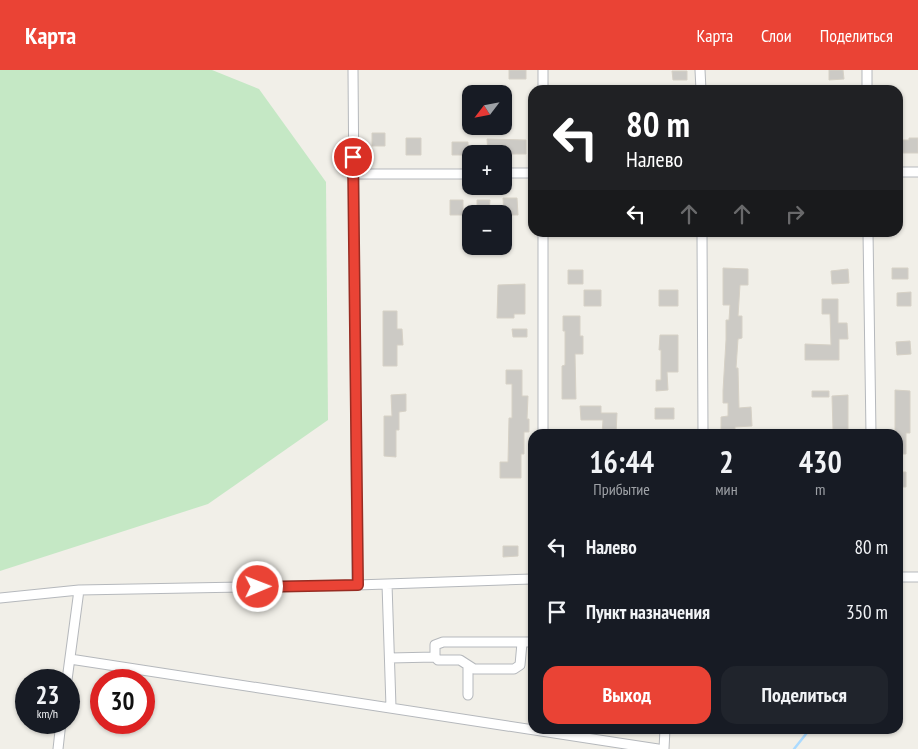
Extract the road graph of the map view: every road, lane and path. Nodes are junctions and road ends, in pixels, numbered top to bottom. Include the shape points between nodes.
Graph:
1 (353, 70) edge
2 (543, 70) edge
3 (700, 70) edge
4 (867, 70) edge
5 (543, 85) edge
6 (701, 85) edge
7 (867, 85) edge
8 (903, 172) edge
9 (918, 172) edge
10 (512, 173) edge
11 (528, 173) edge
12 (353, 174) junction
13 (462, 174) edge
14 (543, 237) edge
15 (702, 237) edge
16 (868, 237) edge
17 (543, 429) edge
18 (703, 429) edge
19 (871, 429) edge
20 (903, 577) edge
21 (918, 577) edge
22 (528, 579) edge
23 (387, 584) junction
24 (358, 585) junction
25 (79, 590) junction
26 (0, 598) edge
27 (528, 642) edge
28 (522, 643) junction
29 (435, 657) junction
30 (70, 658) junction
31 (390, 658) junction
32 (468, 666) junction
33 (68, 669) edge
34 (468, 695) dead end
35 (392, 708) junction
36 (528, 727) edge
37 (60, 734) edge
38 (576, 734) edge
39 (665, 734) edge
40 (58, 749) edge
41 (658, 749) edge
42 (664, 749) edge

1 - 12 street
2 - 5 street
3 - 6 street
4 - 7 street
8 - 9 street
10 - 11 street
12 - 13 street
12 - 24 street
14 - 17 street
15 - 18 street
16 - 19 street
20 - 21 street
22 - 23 street
23 - 24 street
23 - 31 street
24 - 25 street
25 - 26 street
25 - 30 street
27 - 28 street
28 - 29 street via 443,642 435,645
28 - 32 street via 520,665 514,669 474,669
29 - 31 street
29 - 32 street via 443,661 460,660
30 - 33 street
30 - 35 street
31 - 35 street
32 - 34 street
35 - 36 street
37 - 40 street
38 - 41 street
39 - 42 street

